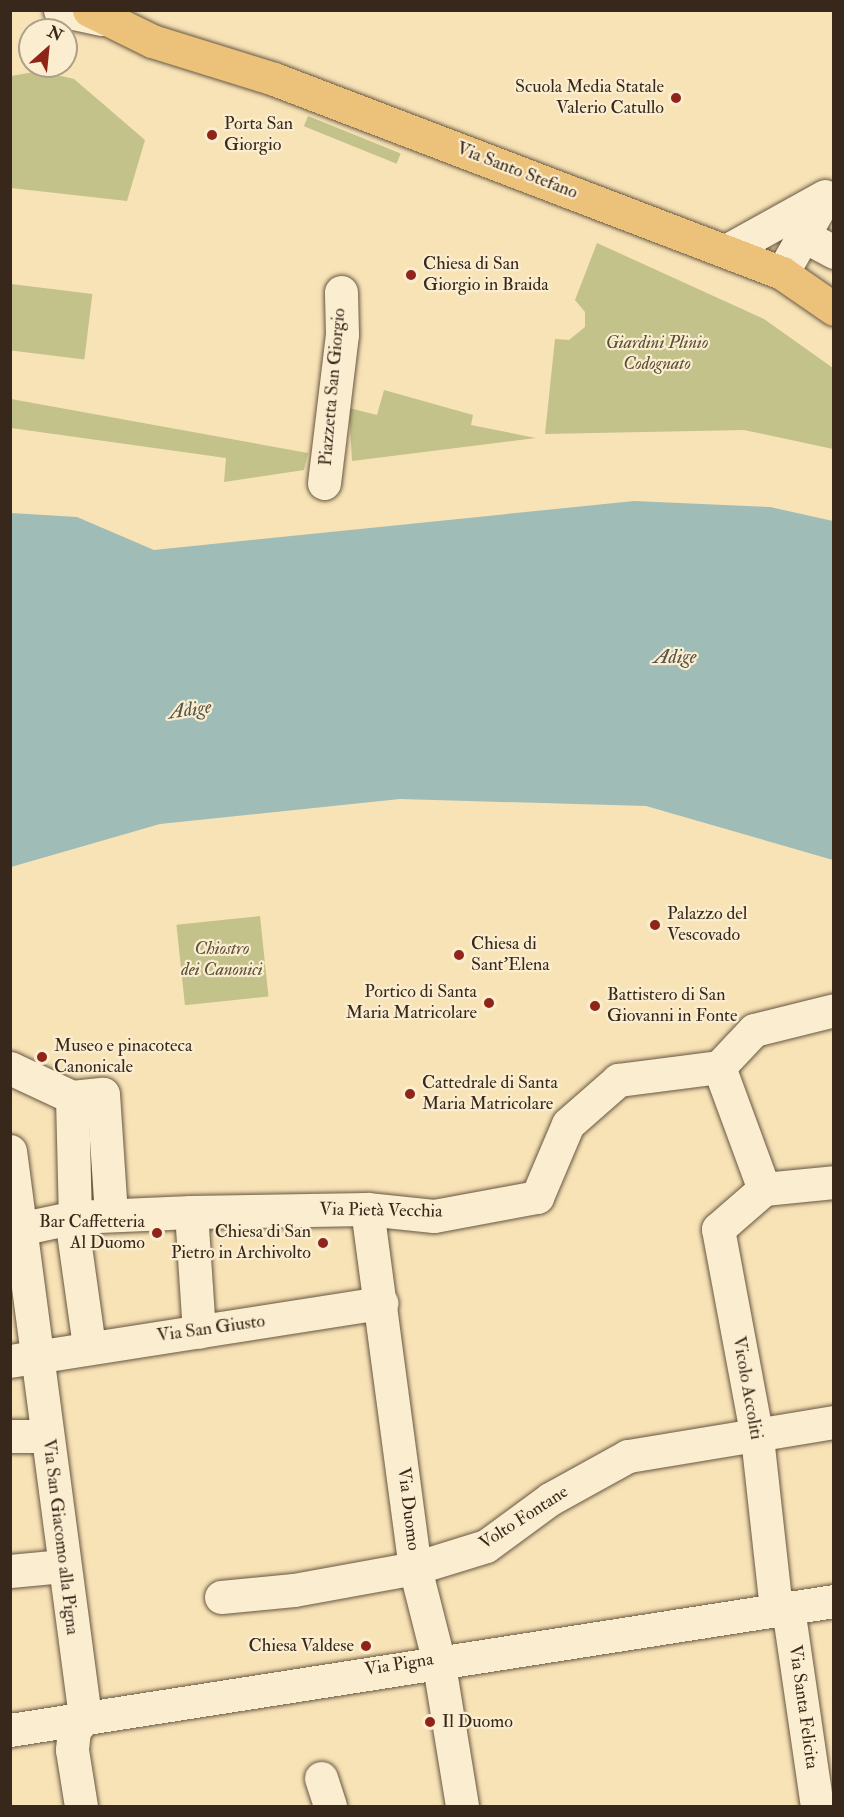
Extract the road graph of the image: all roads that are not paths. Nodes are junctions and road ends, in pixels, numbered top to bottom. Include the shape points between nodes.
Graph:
1 (60, 10) edge
2 (96, 13) edge
3 (829, 187) edge
4 (804, 236) junction
5 (726, 250) junction
6 (834, 252) edge
7 (782, 273) junction
8 (341, 292) dead end
9 (834, 309) edge
10 (324, 483) dead end
11 (834, 1010) edge
12 (719, 1067) junction
13 (10, 1068) edge
14 (72, 1097) junction
15 (10, 1151) edge
16 (834, 1182) edge
17 (764, 1189) junction
18 (367, 1209) junction
19 (191, 1212) junction
20 (111, 1215) junction
21 (73, 1217) junction
22 (16, 1230) edge
23 (381, 1303) junction
24 (198, 1332) junction
25 (89, 1346) junction
26 (26, 1359) edge
27 (834, 1422) edge
28 (10, 1436) edge
29 (47, 1436) junction
30 (757, 1437) junction
31 (63, 1566) junction
32 (415, 1568) junction
33 (10, 1571) edge
34 (221, 1597) dead end
35 (834, 1601) edge
36 (782, 1609) junction
37 (438, 1659) junction
38 (85, 1717) junction
39 (10, 1730) edge
40 (81, 1806) edge
41 (462, 1806) edge
42 (817, 1806) edge

1 - 2 street
2 - 5 main road, Via Santo Stefano via 191,54 285,83
3 - 4 street
3 - 5 street
4 - 6 street
4 - 7 street
5 - 7 main road, Via Santo Stefano
7 - 9 main road, Via Santo Stefano
8 - 10 street, Piazzetta San Giorgio via 342,334
11 - 12 street via 754,1030
12 - 17 street
12 - 18 street, Via Pietà Vecchia via 618,1080 568,1124 537,1197 434,1216
13 - 14 street
14 - 20 street via 103,1094
14 - 21 street
15 - 22 street, Via San Giacomo alla Pigna
16 - 17 street
17 - 30 street, Vicolo Accoliti via 718,1229
18 - 19 street, Via Pietà Vecchia
18 - 23 street, Via Duomo
19 - 20 street, Via Pietà Vecchia
19 - 24 street
20 - 21 street, Via Pietà Vecchia
21 - 22 street, Via Pietà Vecchia
21 - 25 street
22 - 26 street, Via San Giacomo alla Pigna
23 - 24 street, Via San Giusto
23 - 32 street, Via Duomo
24 - 25 street, Via San Giusto
25 - 26 street, Via San Giusto
26 - 29 street, Via San Giacomo alla Pigna
27 - 30 street
28 - 29 street
29 - 31 street, Via San Giacomo alla Pigna
30 - 32 street, Volto Fontane via 628,1456 550,1499 486,1546
30 - 36 street, Vicolo Accoliti
31 - 33 street
31 - 38 street, Via San Giacomo alla Pigna
32 - 34 street, Volto Fontane via 294,1590
32 - 37 street, Via Duomo
35 - 36 street, Via Pigna
36 - 37 street, Via Pigna
36 - 42 street, Via Santa Felicita
37 - 38 street, Via Pigna
37 - 41 street, Via Duomo
38 - 39 street, Via Pigna
38 - 40 street via 74,1730 72,1750

